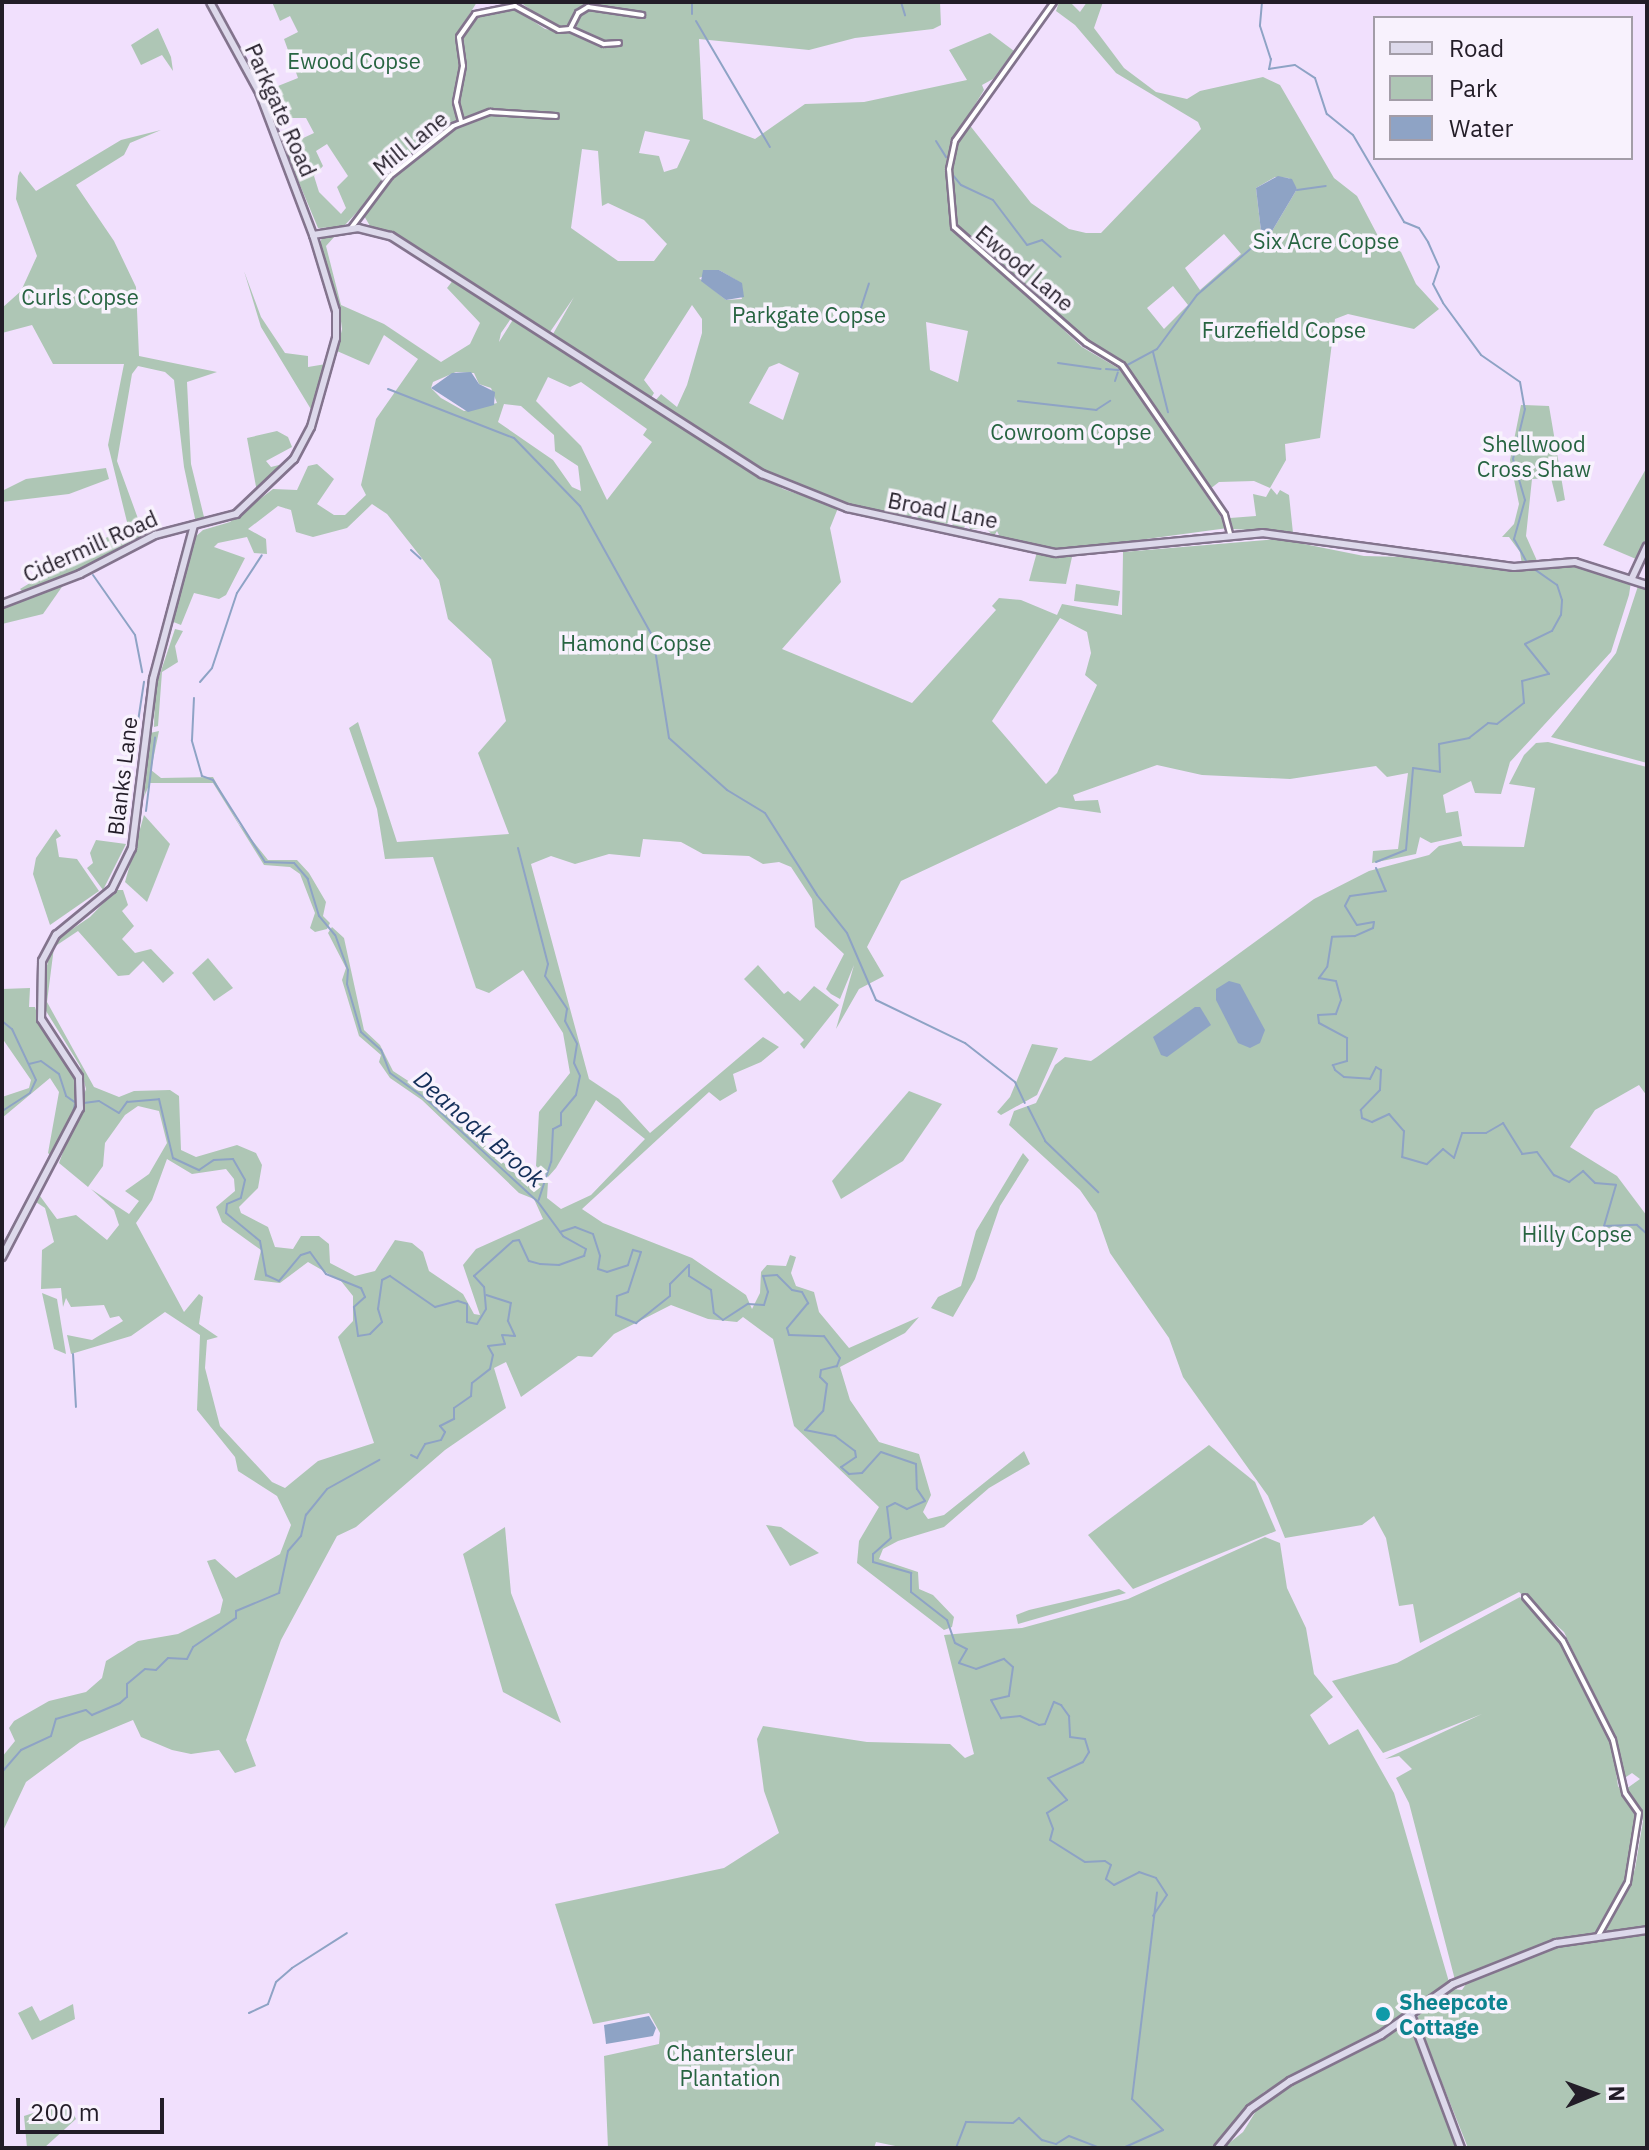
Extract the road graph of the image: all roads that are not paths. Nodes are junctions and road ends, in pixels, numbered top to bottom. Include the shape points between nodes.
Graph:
1 (210, 2) edge
2 (479, 2) edge
3 (1054, 2) edge
4 (482, 10) junction
5 (642, 15) dead end
6 (570, 29) junction
7 (619, 43) dead end
8 (556, 116) dead end
9 (461, 121) junction
10 (351, 228) junction
11 (313, 235) junction
12 (194, 525) junction
13 (1230, 534) junction
14 (1647, 546) edge
15 (1634, 579) junction
16 (1647, 585) edge
17 (2, 604) edge
18 (2, 1257) edge
19 (1525, 1597) dead end
20 (1647, 1930) edge
21 (1596, 1938) junction
22 (1411, 2015) junction
23 (1218, 2148) edge
24 (1461, 2148) edge

1 - 11 street, Parkgate Road via 259,92
2 - 4 street
3 - 13 street, Ewood Lane via 955,141 949,169 954,227 1086,343 1124,367 1225,515
4 - 6 street via 515,6 548,28
4 - 9 street via 465,21 459,37 463,66 456,102
5 - 6 street via 588,7
6 - 7 street via 604,44
8 - 9 street, Mill Lane via 494,111
9 - 10 street, Mill Lane via 390,176
10 - 11 street, Broad Lane
10 - 13 street, Broad Lane via 398,240 751,467 815,498 1056,553
11 - 12 street, Parkgate Road via 337,329 308,438 290,465 244,508
12 - 17 street, Cidermill Road via 155,535 80,574
12 - 18 street, Blanks Lane via 153,679 132,848 112,889 56,935 42,961 41,1019 75,1068 80,1108
13 - 15 street, Broad Lane via 1287,535 1359,550 1445,554 1528,568 1575,562
14 - 15 street
15 - 16 street, Broad Lane
19 - 21 street via 1563,1641 1613,1740 1625,1793 1639,1813 1628,1882
20 - 21 street
21 - 22 street via 1521,1955 1453,1984
22 - 23 street via 1290,2081 1250,2109
22 - 24 street

